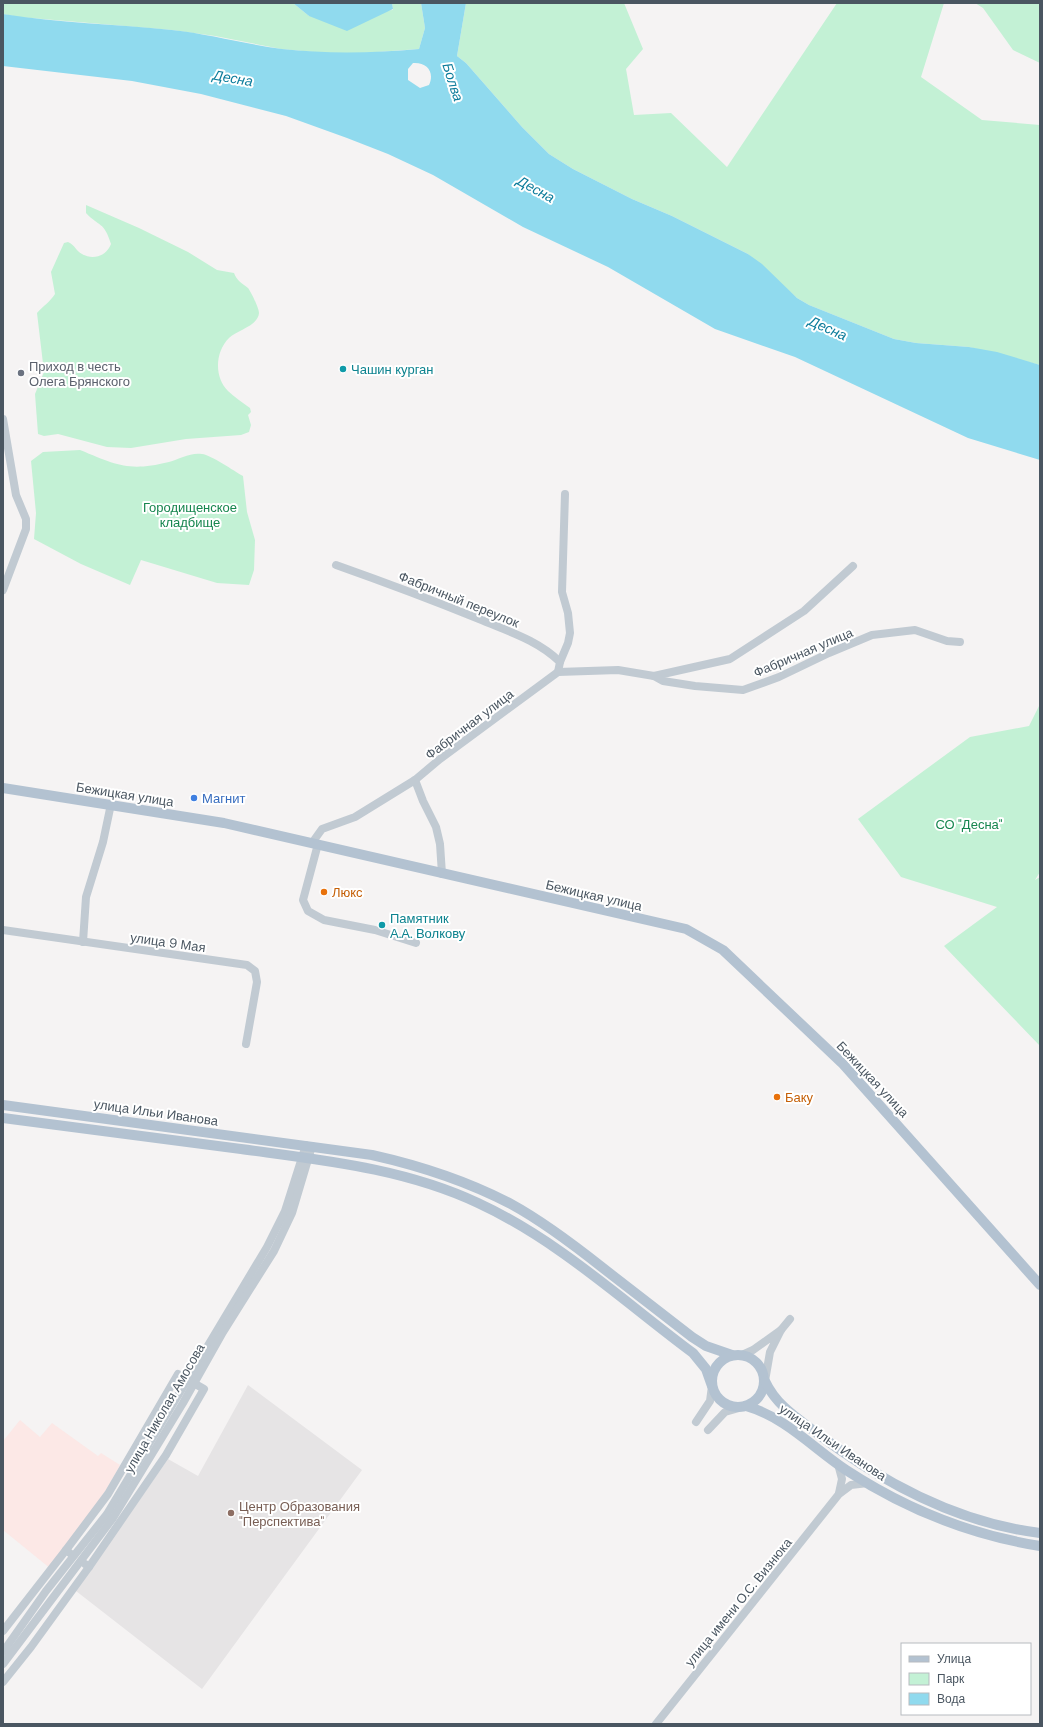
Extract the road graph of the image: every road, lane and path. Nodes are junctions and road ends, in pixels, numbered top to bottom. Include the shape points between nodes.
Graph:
1 (3, 419) edge
2 (565, 494) dead end
3 (336, 565) dead end
4 (853, 566) dead end
5 (3, 590) edge
6 (960, 642) dead end
7 (560, 662) junction
8 (558, 672) junction
9 (654, 676) junction
10 (415, 780) junction
11 (3, 788) edge
12 (111, 804) junction
13 (315, 843) junction
14 (442, 874) junction
15 (3, 930) edge
16 (83, 942) junction
17 (416, 943) dead end
18 (246, 1044) dead end
19 (3, 1105) edge
20 (3, 1118) edge
21 (309, 1146) junction
22 (305, 1158) junction
23 (1040, 1285) edge
24 (790, 1319) dead end
25 (781, 1330) junction
26 (737, 1355) junction
27 (191, 1381) junction
28 (765, 1381) junction
29 (712, 1386) junction
30 (746, 1406) junction
31 (696, 1422) dead end
32 (708, 1430) dead end
33 (838, 1464) junction
34 (868, 1483) junction
35 (839, 1494) junction
36 (1040, 1533) edge
37 (1040, 1546) edge
38 (66, 1550) junction
39 (78, 1559) junction
40 (89, 1567) junction
41 (3, 1631) edge
42 (3, 1652) edge
43 (3, 1664) edge
44 (3, 1682) edge
45 (656, 1724) edge

1 - 5 street via 16,495 26,519 26,529
2 - 7 street via 562,592 570,633
3 - 7 street, Фабричный переулок via 422,596 526,639 550,652
4 - 9 street, Фабричная улица via 804,611 730,658
6 - 9 street, Фабричная улица via 947,641 915,630 872,635 779,677 743,690 662,681
7 - 8 street
8 - 9 street, Фабричная улица via 618,670
8 - 10 street, Фабричная улица
10 - 13 street, Фабричная улица via 355,817 322,829
10 - 14 street via 436,827
11 - 12 main road, Бежицкая улица
12 - 13 main road, Бежицкая улица via 224,823
12 - 16 street via 103,842 86,897
13 - 14 main road, Бежицкая улица
13 - 17 street via 303,900 308,912 324,920 375,930
14 - 23 main road, Бежицкая улица via 686,929 723,950 842,1063
15 - 16 street, улица 9 Мая
16 - 18 street, улица 9 Мая via 247,965 255,971 257,982
19 - 21 main road, улица Ильи Иванова
20 - 22 main road, улица Ильи Иванова
21 - 22 street, улица Николая Амосова
21 - 26 main road, улица Ильи Иванова via 413,1164 449,1176 512,1204 579,1249 692,1337 706,1346
22 - 27 street, улица Николая Амосова via 277,1229
22 - 29 main road, улица Ильи Иванова via 370,1168 445,1188 511,1219 578,1264 693,1353 706,1369
24 - 25 street
25 - 26 street via 753,1350
25 - 28 street via 770,1352
26 - 28 main road via 756,1361
26 - 29 main road via 718,1363 714,1370
27 - 38 street via 178,1374 108,1494
27 - 39 street, улица Николая Амосова via 113,1518
27 - 40 street via 204,1389 166,1454
28 - 30 main road via 760,1396
28 - 36 main road, улица Ильи Иванова via 777,1402 852,1460 878,1476 964,1514
29 - 30 main road via 725,1403 738,1407
29 - 31 street via 710,1401
30 - 32 street via 725,1412
30 - 33 main road, улица Ильи Иванова via 771,1416
33 - 34 main road, улица Ильи Иванова
33 - 35 street via 842,1479
34 - 35 street via 851,1485
34 - 37 main road, улица Ильи Иванова via 899,1500 961,1527
35 - 45 street, улица имени О.С. Визнюка
38 - 39 street
38 - 41 street
39 - 40 street
39 - 42 street, улица Николая Амосова via 46,1591
39 - 43 street, улица Николая Амосова
40 - 44 street

